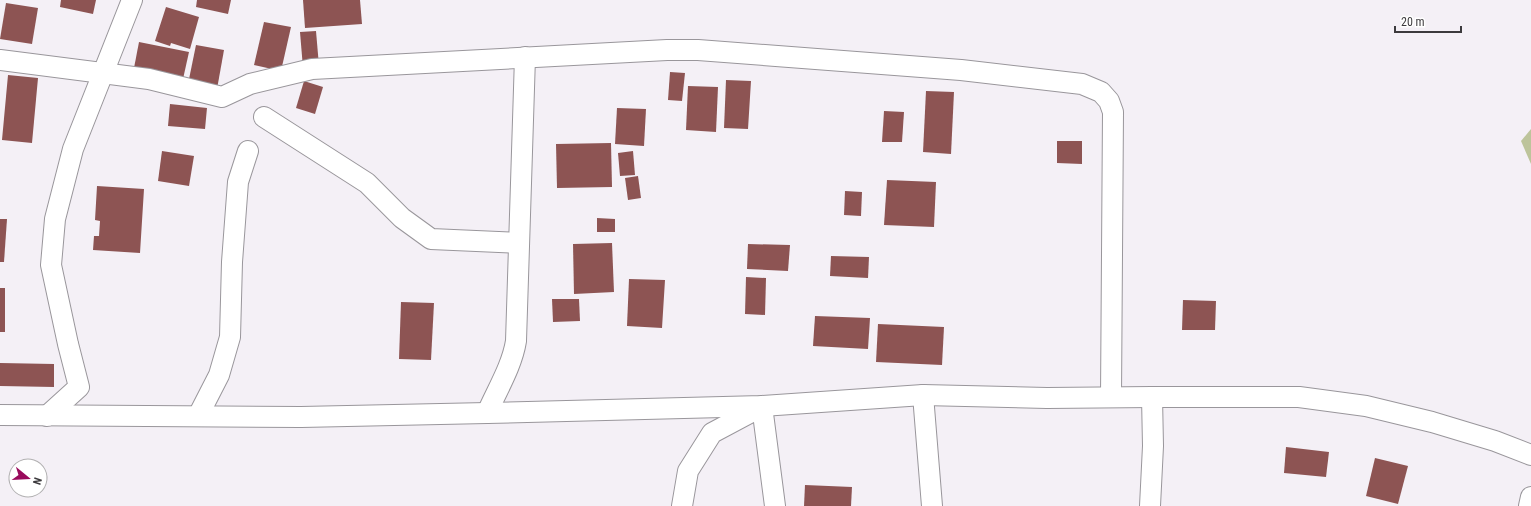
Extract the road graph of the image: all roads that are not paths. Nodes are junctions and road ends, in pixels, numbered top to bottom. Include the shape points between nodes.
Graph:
1 (132, 0) edge
2 (525, 57) junction
3 (0, 60) edge
4 (104, 73) junction
5 (264, 117) dead end
6 (248, 151) dead end
7 (520, 243) junction
8 (923, 395) junction
9 (1111, 397) junction
10 (1152, 397) junction
11 (762, 406) junction
12 (487, 413) junction
13 (0, 415) edge
14 (47, 416) junction
15 (198, 416) junction
16 (1531, 455) edge
17 (1531, 497) edge
18 (682, 506) edge
19 (775, 506) edge
20 (932, 506) edge
21 (1150, 506) edge
22 (1529, 506) edge

1 - 4 street
2 - 4 street via 312,69 250,84 222,97 149,79
2 - 7 street
2 - 9 street via 698,50 961,70 1082,84 1101,92 1109,101 1113,112
3 - 4 street
4 - 14 street via 73,149 52,239 51,265 79,386
5 - 7 street via 367,183 402,218 431,239
6 - 15 street via 238,182 230,337 219,375
7 - 12 street via 515,351
8 - 9 street
8 - 11 street
8 - 20 street
9 - 10 street
10 - 16 street via 1299,397 1366,406 1432,422
10 - 21 street
11 - 12 street
11 - 18 street via 712,433 688,471
11 - 19 street
12 - 15 street via 301,417
13 - 14 street
14 - 15 street
17 - 22 street

